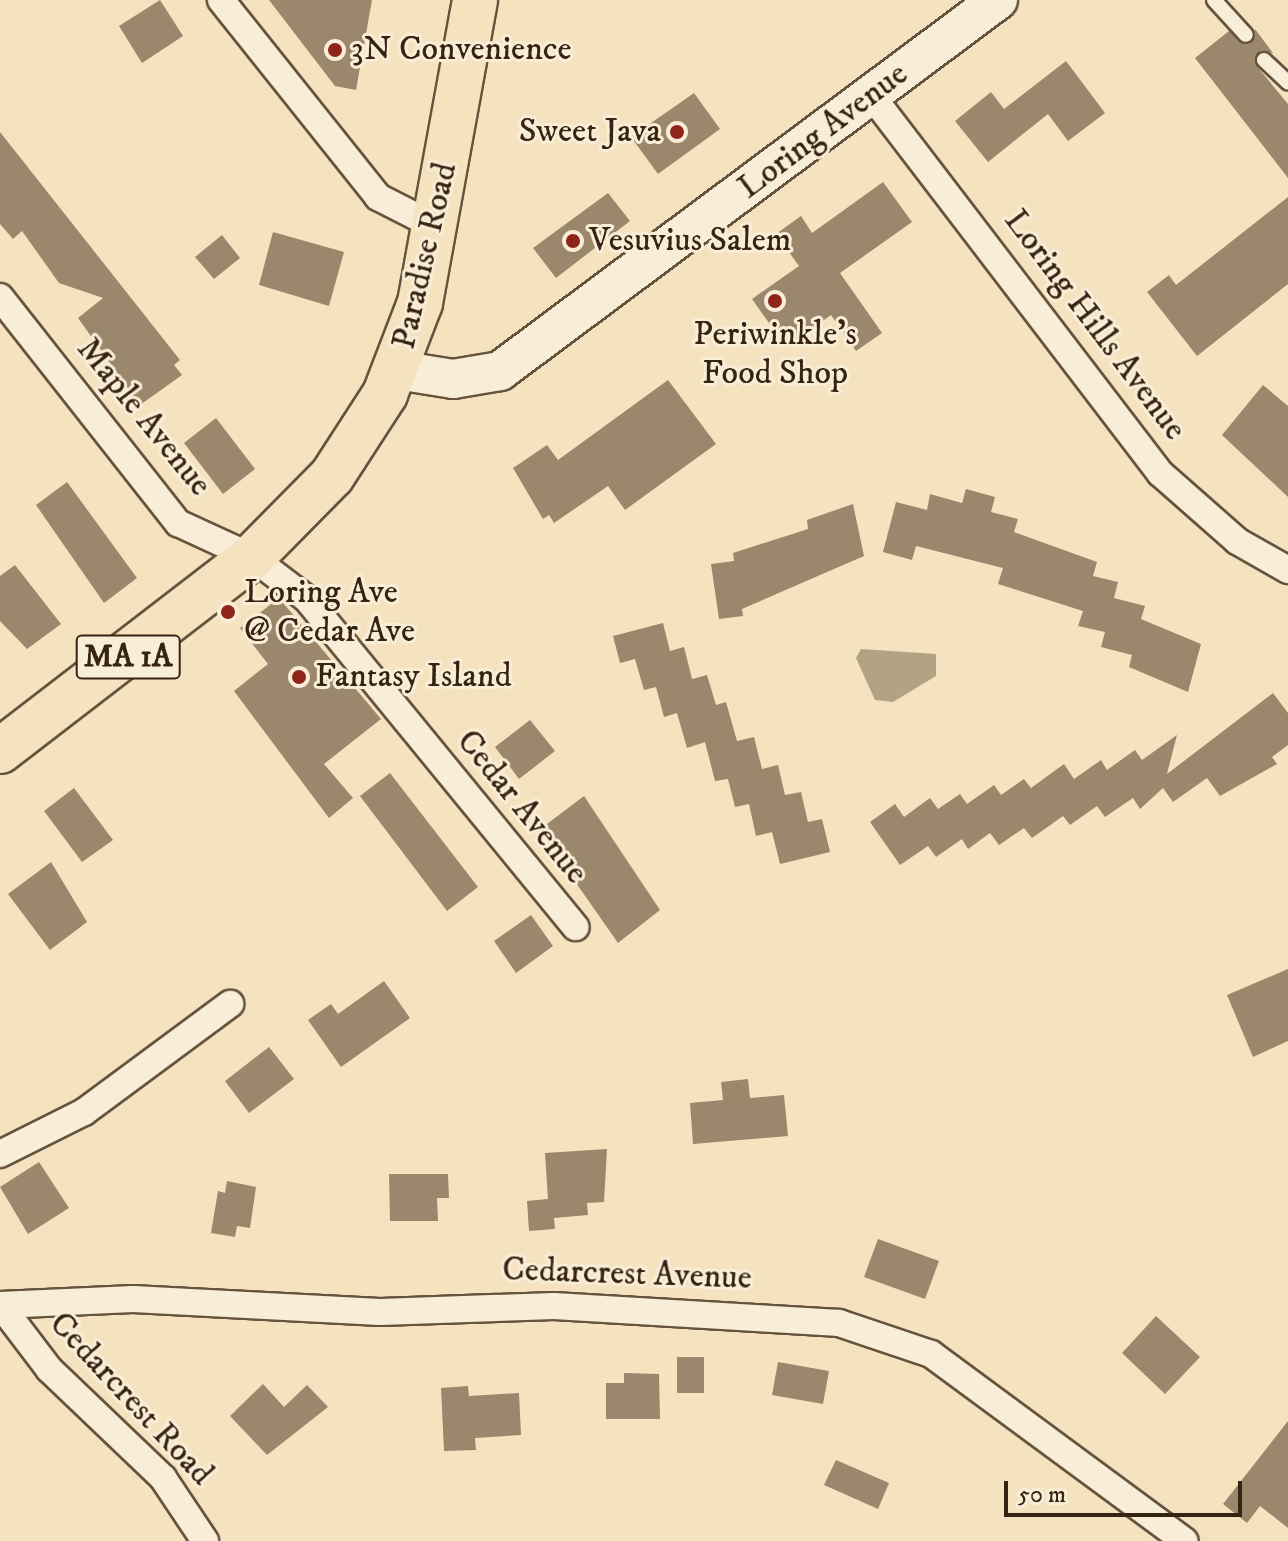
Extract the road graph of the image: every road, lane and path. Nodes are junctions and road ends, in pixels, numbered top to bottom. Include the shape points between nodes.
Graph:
1 (221, 0) edge
2 (475, 0) edge
3 (998, 0) edge
4 (1214, 0) edge
5 (1246, 35) dead end
6 (1264, 60) dead end
7 (1288, 82) edge
8 (871, 95) junction
9 (437, 227) junction
10 (0, 297) edge
11 (397, 370) junction
12 (252, 557) junction
13 (1288, 570) edge
14 (0, 751) edge
15 (575, 927) dead end
16 (230, 1004) dead end
17 (0, 1154) edge
18 (1, 1306) edge
19 (205, 1541) edge
20 (1185, 1541) edge

1 - 9 street via 378,197
2 - 9 highway, Paradise Road / MA 1A
3 - 8 main road, Loring Avenue
4 - 5 lane
6 - 7 lane
8 - 11 main road, Loring Avenue via 500,371 453,379
8 - 13 street, Loring Hills Avenue via 1160,473 1237,541
9 - 11 highway, Paradise Road / MA 1A
10 - 12 street, Maple Avenue via 178,523
11 - 12 highway, Paradise Road / MA 1A via 332,476
12 - 14 highway, MA 1A
12 - 15 street, Cedar Avenue via 307,599
16 - 17 street via 84,1112
18 - 19 street, Cedarcrest Road via 49,1369 163,1478
18 - 20 street, Cedarcrest Avenue via 133,1299 331,1312 554,1306 839,1323 931,1354

